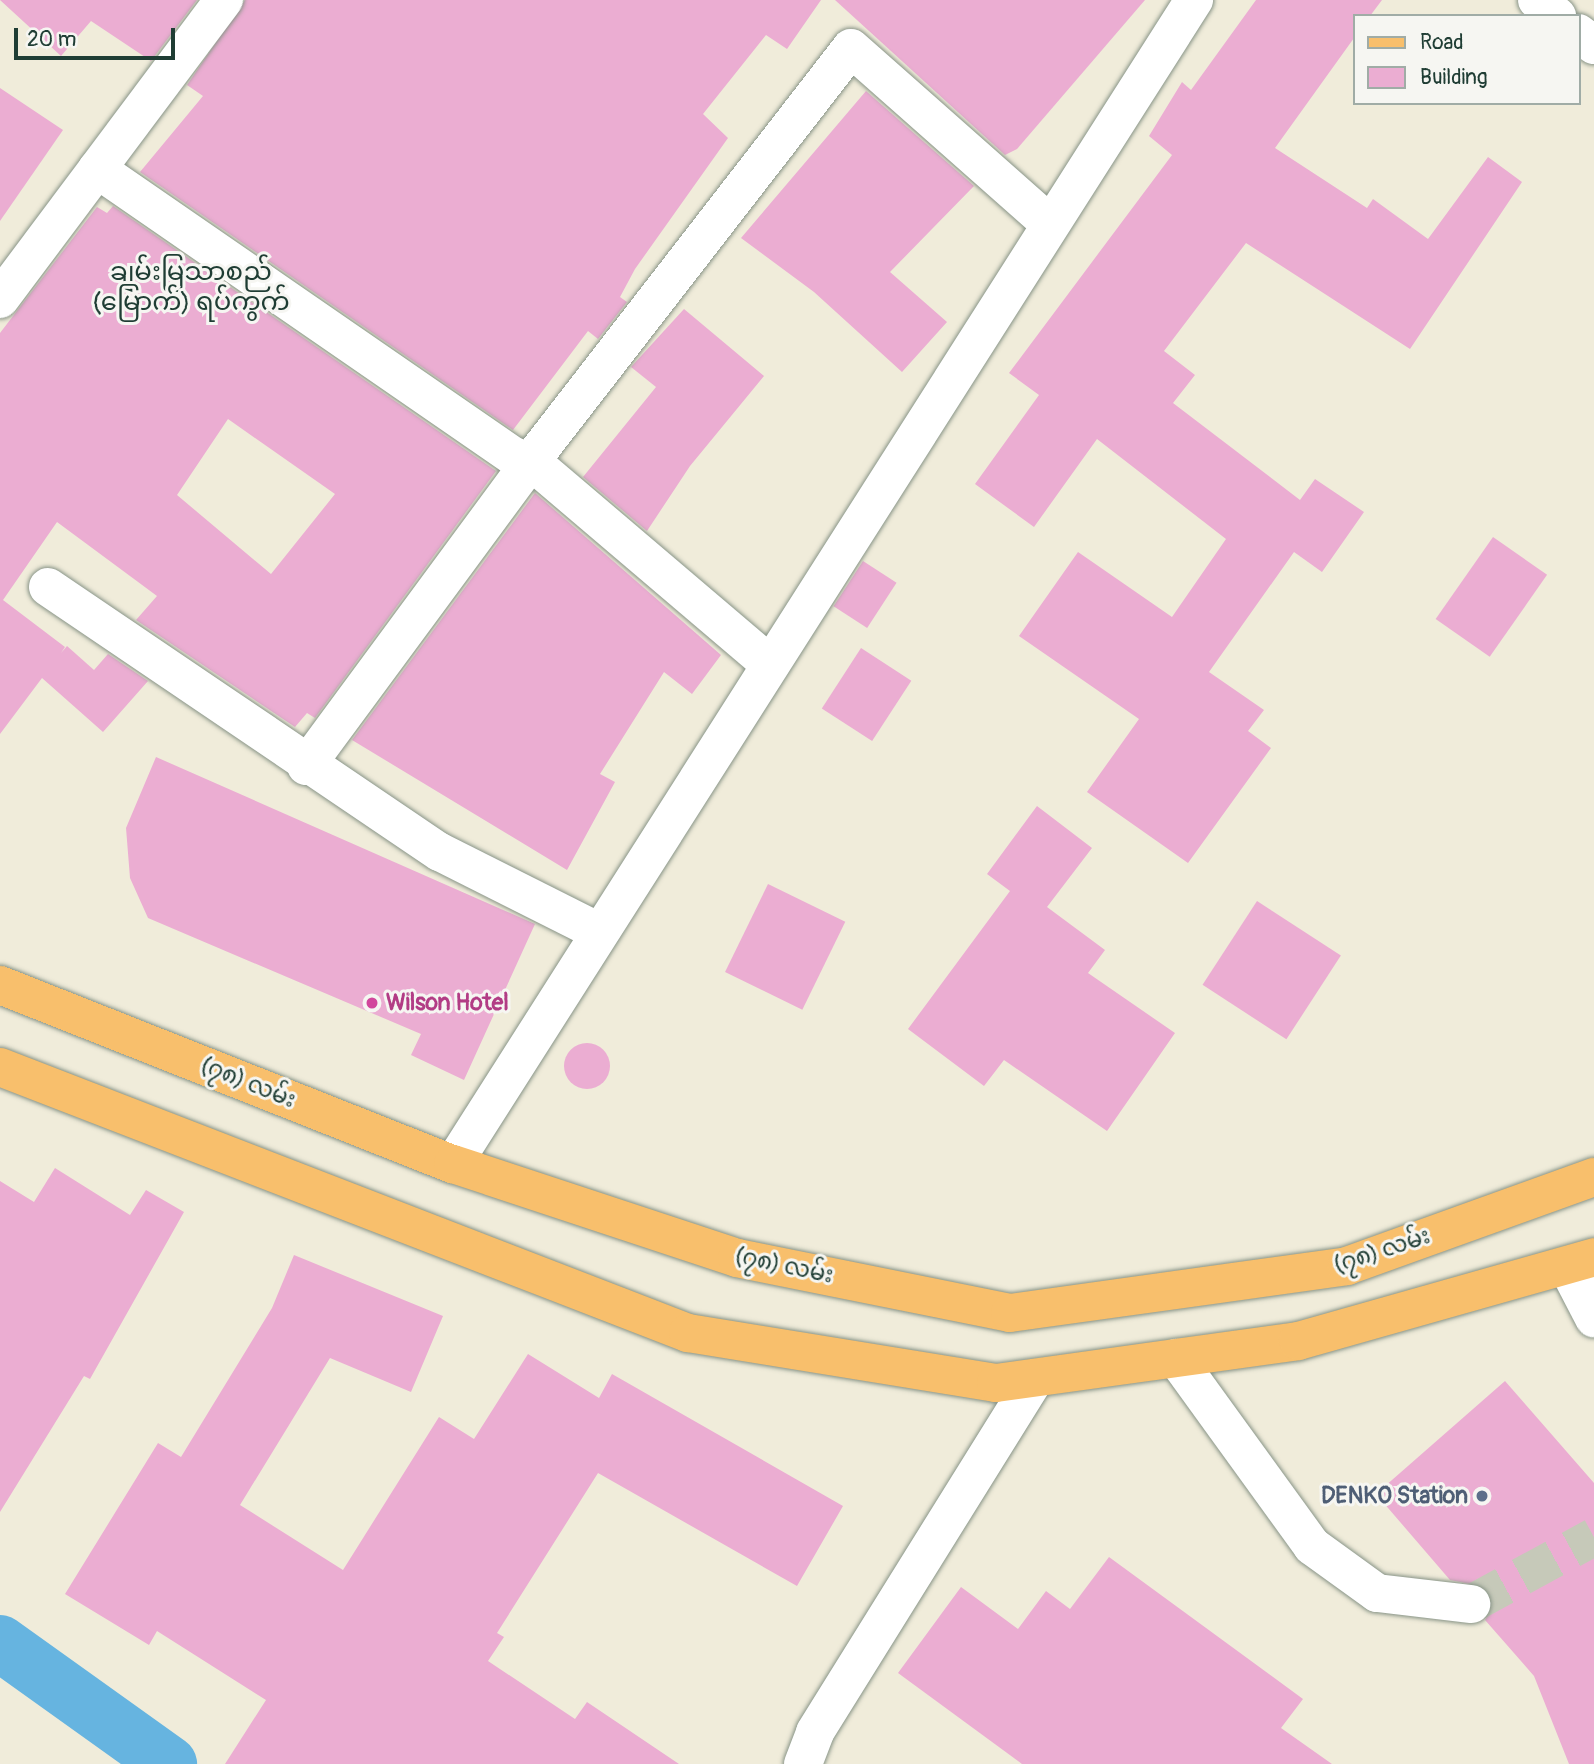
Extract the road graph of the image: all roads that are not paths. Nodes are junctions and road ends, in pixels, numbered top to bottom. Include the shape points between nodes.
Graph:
1 (224, 0) edge
2 (1194, 0) edge
3 (1536, 0) edge
4 (1554, 14) edge
5 (97, 169) junction
6 (1050, 224) junction
7 (0, 299) edge
8 (531, 461) junction
9 (48, 587) dead end
10 (767, 662) junction
11 (306, 766) junction
12 (599, 932) junction
13 (0, 985) edge
14 (0, 1067) edge
15 (453, 1164) junction
16 (1594, 1177) edge
17 (1581, 1262) edge
18 (1594, 1318) edge
19 (1176, 1358) junction
20 (1035, 1378) junction
21 (1471, 1604) tunnel mouth
22 (803, 1764) edge

1 - 5 street
2 - 6 street
3 - 4 street
5 - 7 street
5 - 8 street via 513,456
6 - 8 street via 851,48
6 - 10 street
8 - 10 street
8 - 11 street
9 - 11 street
10 - 12 street
11 - 12 street via 440,852
12 - 15 street
13 - 15 main road, (၇၈) လမ်း
14 - 20 main road via 688,1333 996,1383
15 - 16 main road, (၇၈) လမ်း via 737,1258 1010,1313 1347,1266
17 - 18 street
17 - 19 main road via 1298,1341
19 - 20 main road
19 - 21 street via 1312,1546 1377,1593
20 - 22 street via 815,1732

